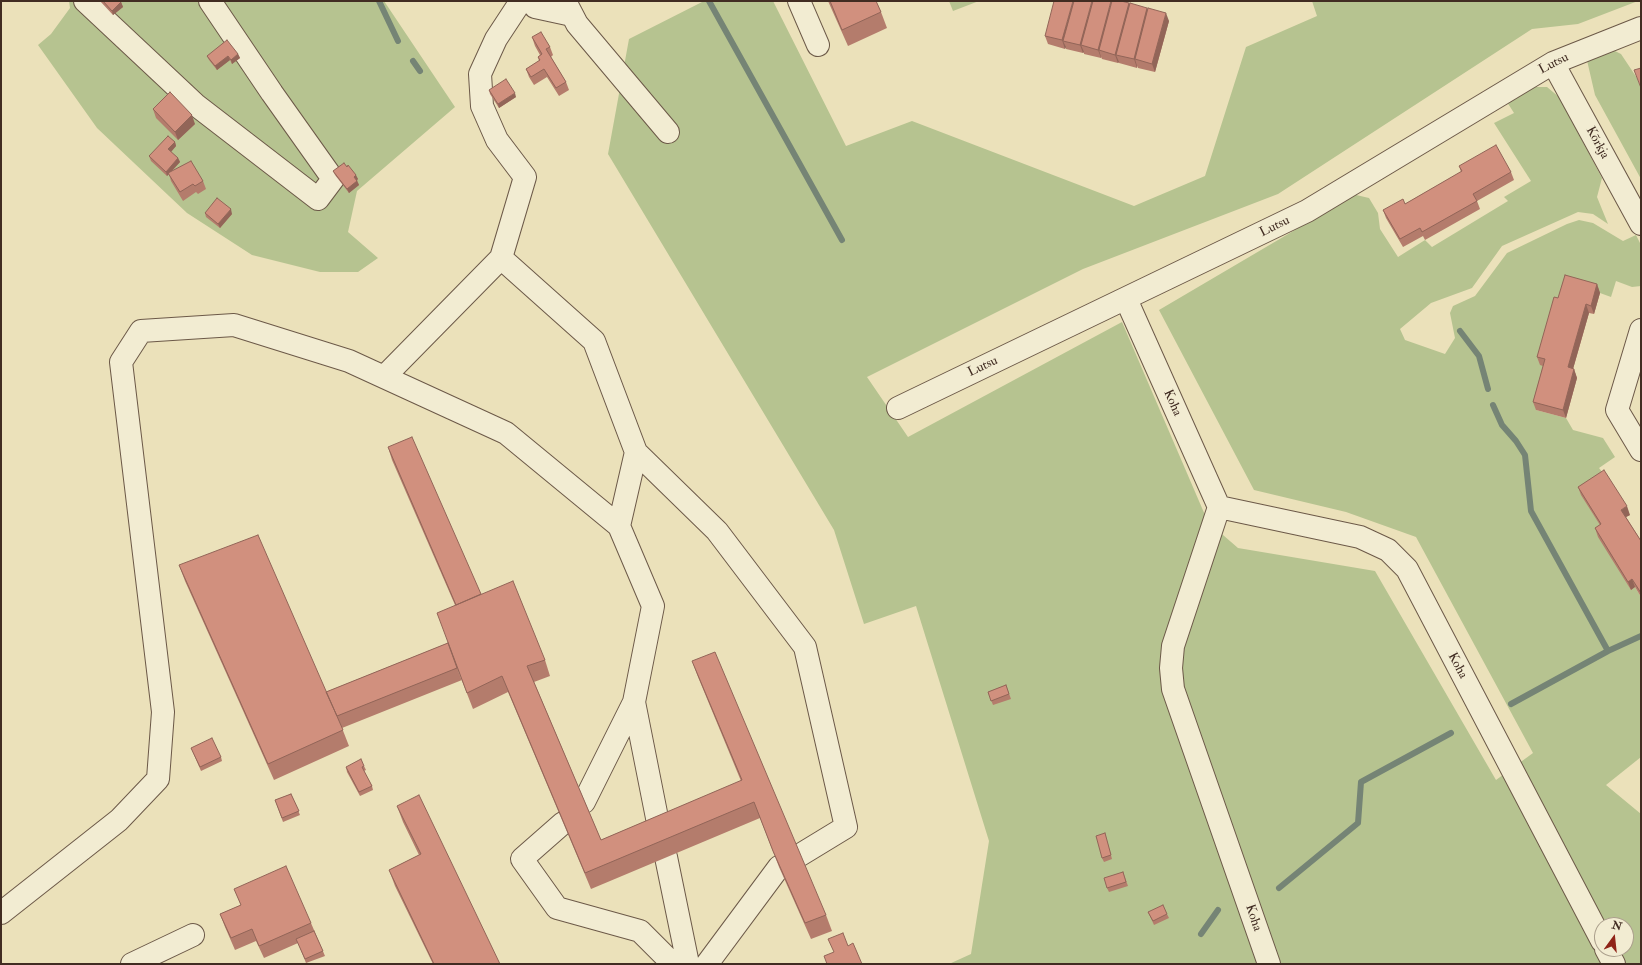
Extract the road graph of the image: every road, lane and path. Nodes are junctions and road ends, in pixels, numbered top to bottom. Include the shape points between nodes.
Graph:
1 (85, 1) edge
2 (210, 1) edge
3 (521, 1) edge
4 (531, 1) edge
5 (799, 1) edge
6 (569, 8) edge
7 (1641, 28) edge
8 (818, 44) dead end
9 (1553, 63) junction
10 (668, 132) dead end
11 (1641, 224) edge
12 (501, 258) junction
13 (1126, 299) junction
14 (1641, 330) edge
15 (384, 377) junction
16 (898, 408) dead end
17 (1641, 450) edge
18 (636, 452) junction
19 (1219, 506) junction
20 (619, 526) junction
21 (634, 702) junction
22 (584, 802) edge
23 (563, 823) edge
24 (660, 833) edge
25 (800, 855) edge
26 (666, 857) edge
27 (779, 868) edge
28 (1, 913) edge
29 (1594, 926) edge
30 (193, 935) dead end
31 (132, 964) edge
32 (673, 964) edge
33 (688, 964) edge
34 (707, 964) edge
35 (1269, 964) edge

1 - 2 street via 196,105 318,199 333,179
3 - 12 street via 496,39 480,74 482,106 497,140 525,177
4 - 6 street via 535,7
5 - 8 street
6 - 10 street via 582,30
7 - 9 street, Lutsu
9 - 11 street, Kõrkja
9 - 13 street, Lutsu via 1307,211
12 - 15 street
12 - 18 street via 594,341
13 - 16 street, Lutsu
13 - 19 street, Koha
14 - 17 street via 1617,410
15 - 20 street via 506,433
15 - 28 street via 349,361 234,326 141,331 121,362 163,712 158,779 119,820
18 - 20 street
18 - 25 street via 717,531 805,647 846,827
19 - 29 street, Koha via 1360,537 1388,550 1407,569
19 - 35 street, Koha via 1173,646 1173,689
20 - 21 street via 653,606
21 - 22 street
21 - 24 street
23 - 32 street via 522,859 557,908 640,930
26 - 33 street
27 - 34 street
30 - 31 street

